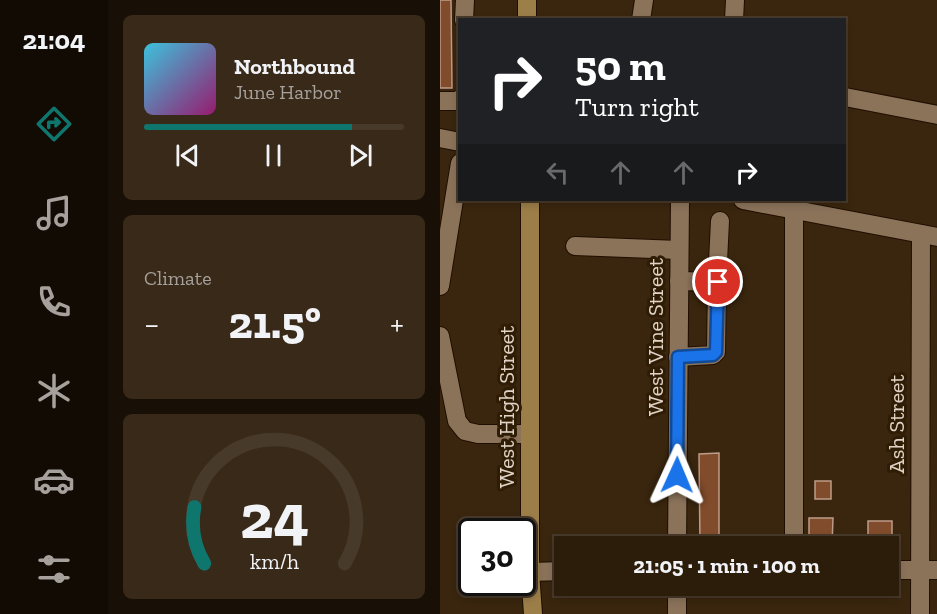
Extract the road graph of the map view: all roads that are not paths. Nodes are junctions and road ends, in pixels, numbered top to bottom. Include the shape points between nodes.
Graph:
1 (465, 0) edge
2 (527, 0) edge
3 (644, 0) edge
4 (736, 0) edge
5 (464, 18) edge
6 (527, 18) edge
7 (641, 18) edge
8 (734, 18) edge
9 (846, 97) edge
10 (458, 100) edge
11 (440, 101) edge
12 (938, 115) edge
13 (440, 138) edge
14 (458, 142) edge
15 (458, 175) edge
16 (530, 201) edge
17 (680, 201) edge
18 (748, 201) edge
19 (794, 210) junction
20 (720, 221) dead end
21 (929, 236) edge
22 (575, 246) dead end
23 (679, 250) junction
24 (679, 281) junction
25 (718, 282) junction
26 (440, 286) edge
27 (440, 336) edge
28 (678, 357) junction
29 (530, 434) junction
30 (530, 518) edge
31 (677, 536) edge
32 (794, 536) edge
33 (899, 570) edge
34 (928, 570) edge
35 (554, 571) edge
36 (536, 572) edge
37 (532, 596) edge
38 (677, 596) edge
39 (533, 614) edge
40 (677, 614) edge
41 (920, 614) edge

1 - 5 street
2 - 6 main road
3 - 7 street
4 - 8 street
9 - 12 street
10 - 11 street
13 - 14 street
15 - 26 street
16 - 29 main road, West High Street
17 - 23 street, West Vine Street
18 - 19 street
19 - 21 street
19 - 32 street
20 - 25 street
21 - 34 street, Ash Street
22 - 23 street
23 - 24 street, West Vine Street
24 - 25 street
24 - 28 street, West Vine Street
25 - 28 street via 716,352
27 - 29 street via 456,421 465,431
28 - 31 street, West Vine Street
29 - 30 main road, West High Street
33 - 34 street
34 - 41 street, Ash Street
35 - 36 street
37 - 39 main road, West High Street
38 - 40 street

